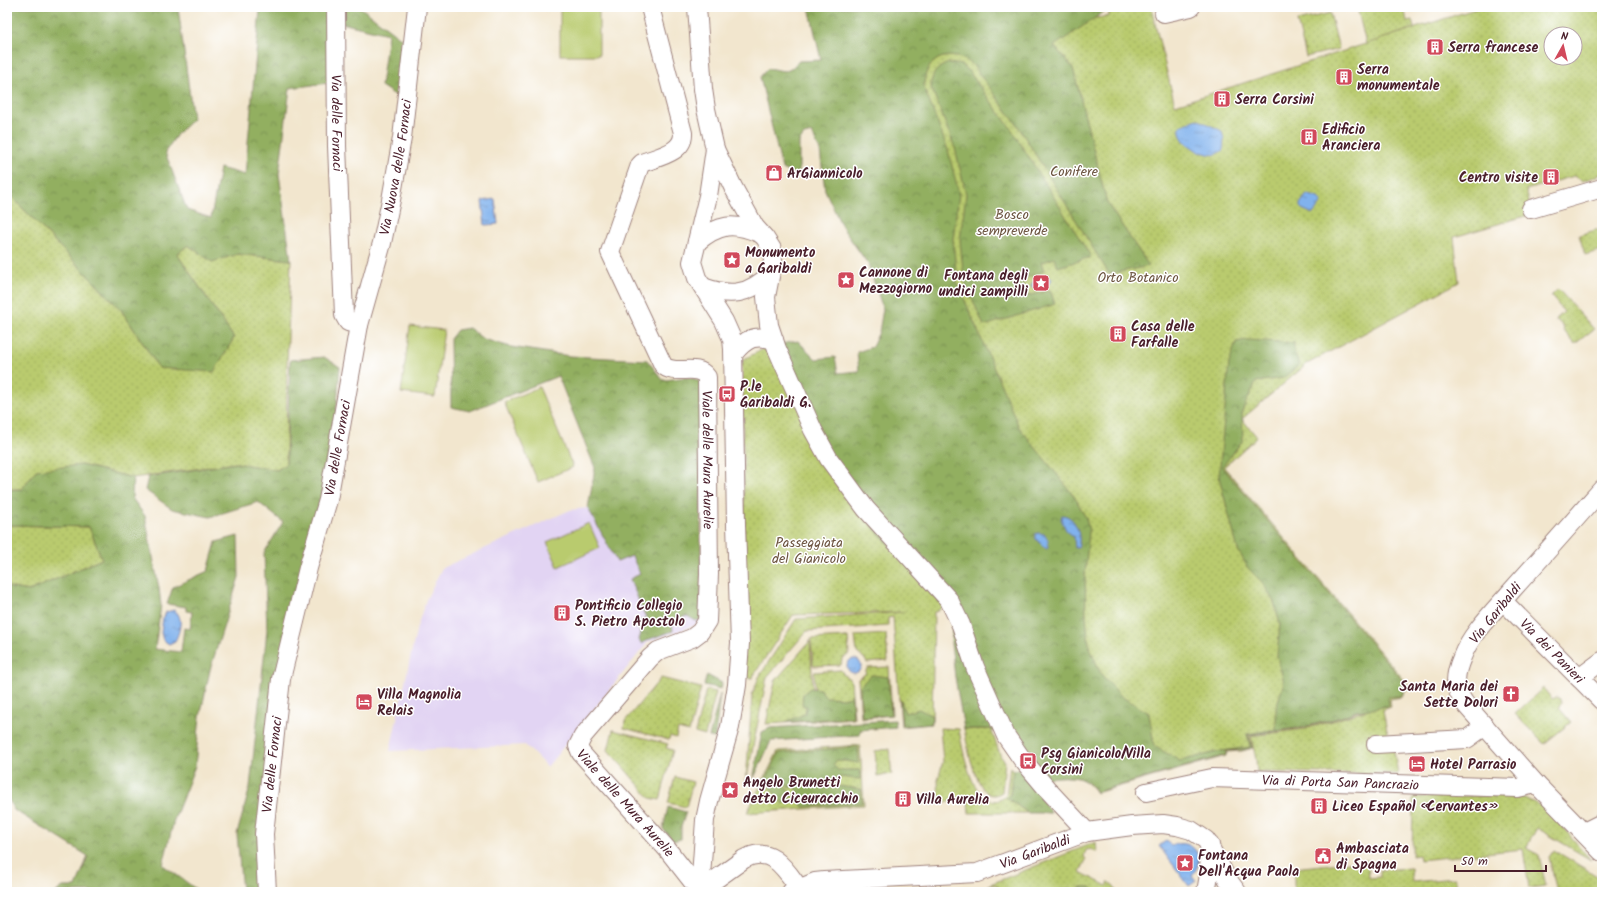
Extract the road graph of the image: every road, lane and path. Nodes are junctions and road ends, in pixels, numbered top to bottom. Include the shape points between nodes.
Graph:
1 (336, 7) edge
2 (418, 7) edge
3 (650, 7) edge
4 (697, 7) edge
5 (1191, 7) edge
6 (1164, 13) dead end
7 (715, 149) junction
8 (1602, 188) edge
9 (1531, 209) dead end
10 (759, 233) junction
11 (697, 242) junction
12 (770, 274) junction
13 (703, 287) junction
14 (359, 326) junction
15 (774, 340) junction
16 (734, 353) junction
17 (1602, 489) edge
18 (1503, 601) junction
19 (1602, 661) edge
20 (1579, 678) junction
21 (1602, 701) edge
22 (1486, 726) junction
23 (1376, 744) dead end
24 (1536, 784) junction
25 (1146, 792) dead end
26 (1602, 823) edge
27 (1087, 832) junction
28 (1584, 832) junction
29 (1210, 844) junction
30 (1602, 852) edge
31 (699, 891) edge
32 (798, 891) edge
33 (267, 892) edge
34 (1206, 892) edge
35 (1237, 892) edge

1 - 14 street, Via delle Fornaci via 337,130 344,315 348,322
2 - 14 street, Via Nuova delle Fornaci via 398,167 382,243
3 - 31 street, Viale delle Mura Aurelie via 683,140 676,150 640,165 610,252 663,365 671,369 701,371 707,377 708,621 692,638 658,651 650,658 583,736 578,746 581,753 667,849
4 - 7 street via 703,89
5 - 6 street
7 - 10 street via 732,187
7 - 11 street via 708,196
8 - 9 street
10 - 11 street via 743,227 727,226 712,231
10 - 12 street via 772,249
11 - 13 street via 692,266
12 - 13 street via 755,287 744,291 724,293
12 - 15 street via 766,307
13 - 16 street via 724,321 732,339
14 - 33 street, Via delle Fornaci via 328,500 308,568 281,679 264,834
15 - 16 street via 750,338
15 - 27 street via 813,430 829,459 866,510 949,600 1006,736 1039,779
16 - 31 street via 740,643 730,727 705,820
17 - 18 street, Via Garibaldi
18 - 20 street, Via dei Panieri
18 - 22 street, Via Garibaldi via 1462,655 1456,679 1457,693
19 - 20 street
20 - 21 street, Via dei Panieri
22 - 23 street via 1467,740
22 - 24 street, Via Garibaldi
24 - 25 street, Via di Porta San Pancrazio via 1518,788 1212,778
24 - 28 street, Via Garibaldi
26 - 28 street
27 - 29 street, Via Garibaldi via 1138,825 1170,825 1196,832
27 - 32 street, Via Garibaldi via 977,873 831,880 815,882
28 - 30 street, Via Garibaldi
29 - 34 street
29 - 35 street, Via Garibaldi
31 - 32 street via 750,856 767,856 782,865

